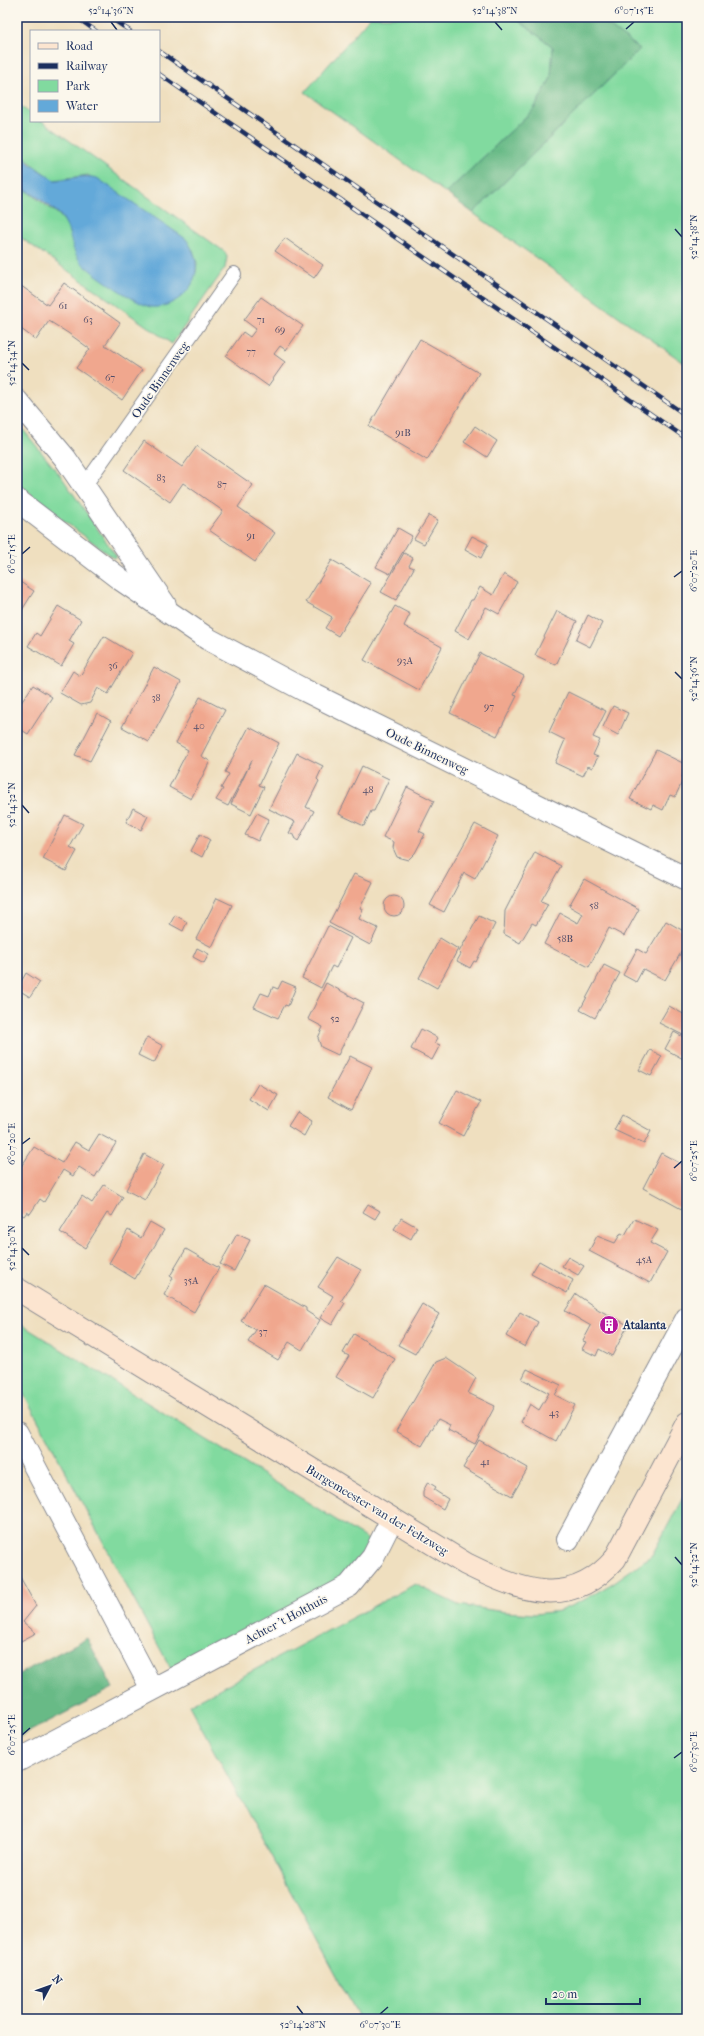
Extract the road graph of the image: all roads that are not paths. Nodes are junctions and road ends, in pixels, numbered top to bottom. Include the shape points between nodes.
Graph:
1 (234, 274) dead end
2 (17, 401) edge
3 (85, 485) junction
4 (17, 500) edge
5 (172, 616) junction
6 (687, 879) edge
7 (17, 1289) edge
8 (687, 1318) edge
9 (687, 1423) edge
10 (17, 1433) edge
11 (392, 1519) junction
12 (568, 1539) dead end
13 (152, 1689) junction
14 (17, 1760) edge

1 - 3 lane, Oude Binnenweg
2 - 3 street, Oude Binnenweg via 61,452
3 - 5 street, Oude Binnenweg
4 - 5 street, Oude Binnenweg
5 - 6 street, Oude Binnenweg via 208,639 259,666
7 - 11 street, Burgemeester van der Feltzweg
8 - 12 street
9 - 11 street, Burgemeester van der Feltzweg via 615,1559 592,1580 579,1587 549,1593 533,1591 502,1581 466,1564
10 - 13 street
11 - 13 street, Achter 't Holthuis via 373,1557 349,1586
13 - 14 street, Achter 't Holthuis

